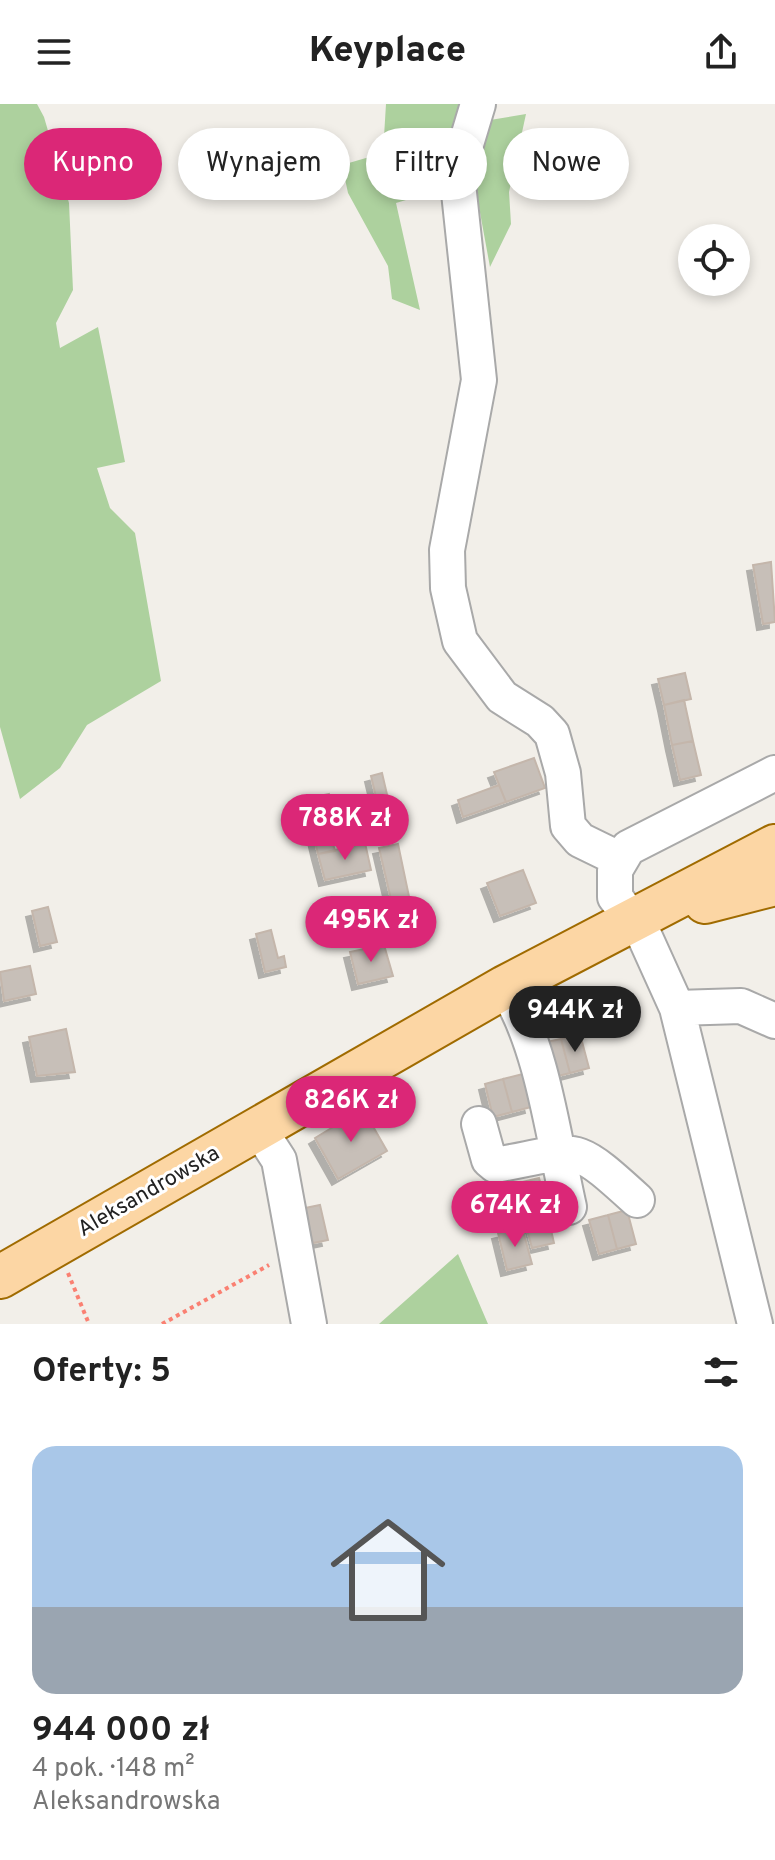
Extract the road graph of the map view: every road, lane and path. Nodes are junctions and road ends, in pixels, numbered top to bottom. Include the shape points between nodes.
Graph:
1 (478, 104) edge
2 (775, 773) edge
3 (775, 846) edge
4 (621, 860) junction
5 (775, 884) edge
6 (634, 921) junction
7 (505, 987) junction
8 (677, 1008) junction
9 (775, 1021) edge
10 (479, 1124) dead end
11 (259, 1129) junction
12 (556, 1152) junction
13 (637, 1200) dead end
14 (569, 1207) dead end
15 (57, 1244) junction
16 (297, 1249) junction
17 (0, 1277) edge
18 (89, 1324) edge
19 (162, 1324) edge
20 (309, 1324) edge
21 (755, 1324) edge

1 - 4 street via 457,174 479,380 447,550 448,588 460,641 502,697 552,734 563,773 568,826 580,840
2 - 4 street via 651,834 628,848
3 - 6 main road, Aleksandrowska
4 - 6 street via 615,870 615,897
5 - 6 main road, Aleksandrowska
6 - 7 main road, Aleksandrowska
6 - 8 street
7 - 11 main road, Aleksandrowska
7 - 12 street via 520,1010
8 - 9 street via 741,1006
8 - 21 street
10 - 12 street via 495,1165
11 - 15 main road, Aleksandrowska
11 - 16 street via 279,1160
12 - 13 street via 591,1158
12 - 14 street
15 - 17 main road, Aleksandrowska
15 - 18 path
16 - 19 path
16 - 20 street

